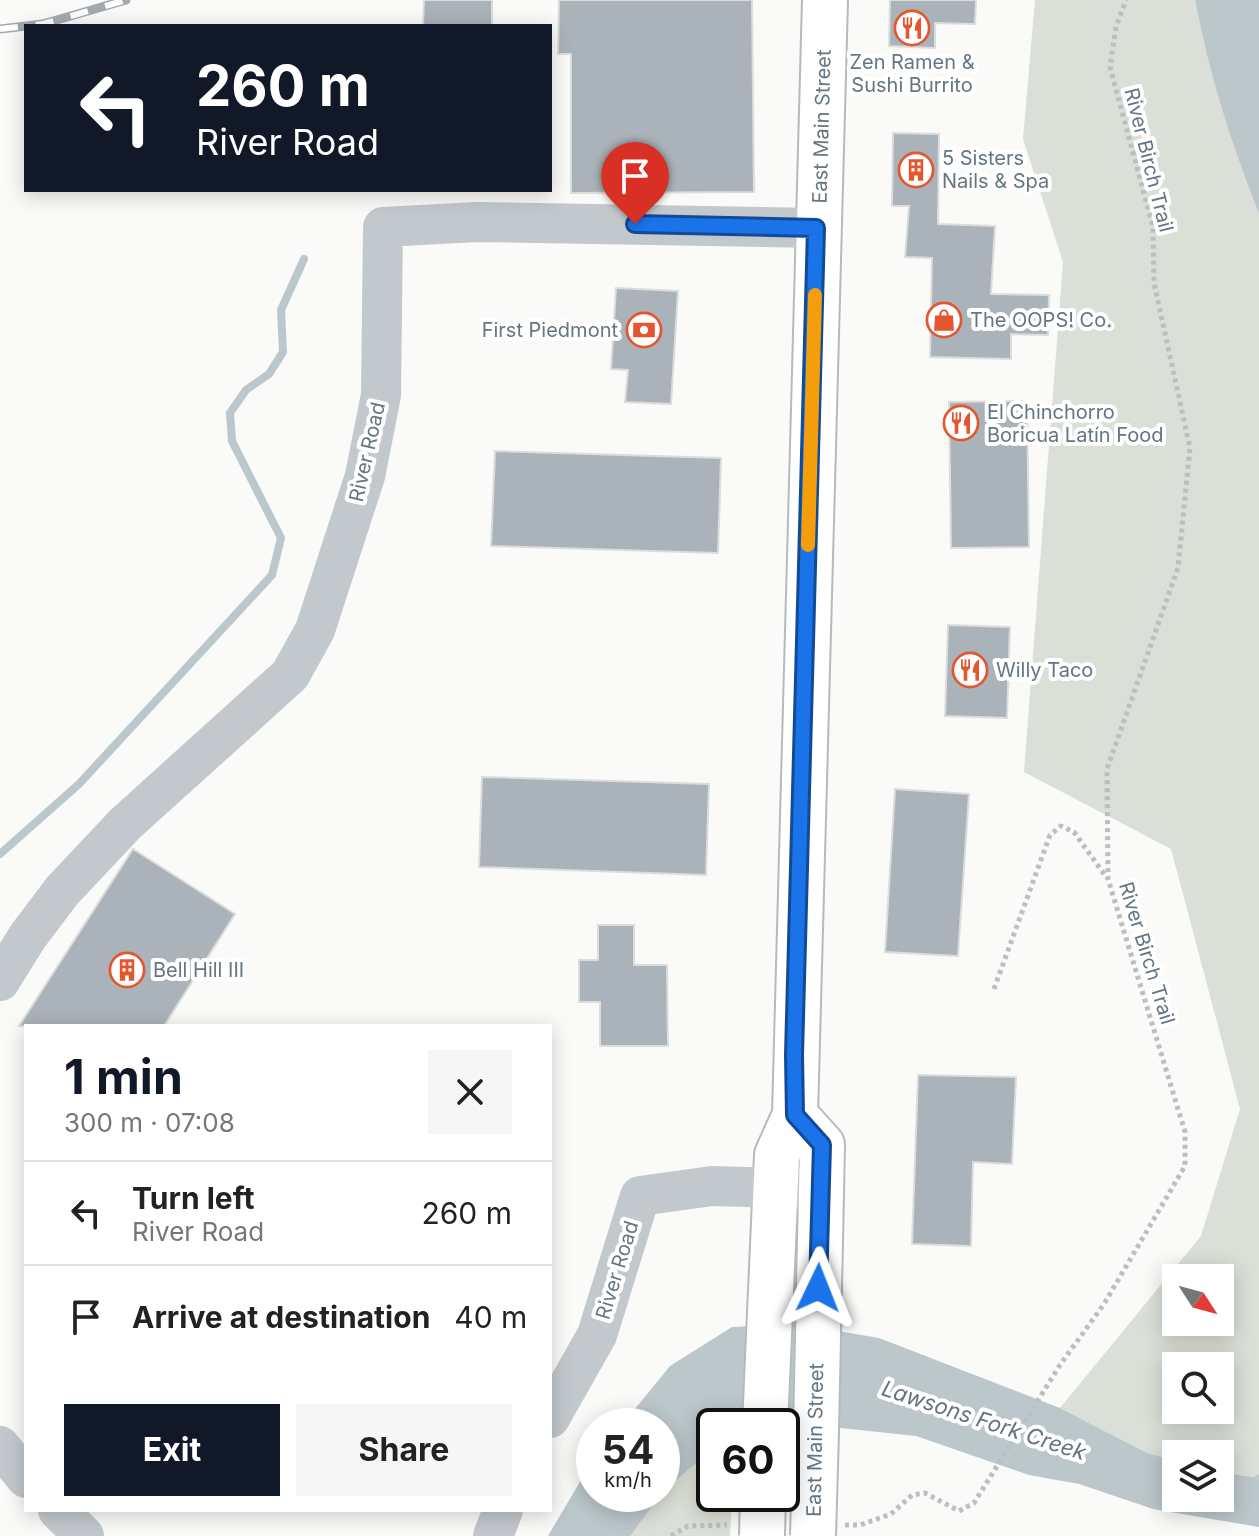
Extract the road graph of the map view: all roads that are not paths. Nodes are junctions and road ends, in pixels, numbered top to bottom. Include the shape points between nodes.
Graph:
1 (825, 0) edge
2 (816, 228) junction
3 (0, 981) edge
4 (795, 1115) junction
5 (775, 1187) junction
6 (821, 1189) junction
7 (766, 1408) edge
8 (552, 1414) edge
9 (0, 1446) edge
10 (24, 1476) edge
11 (60, 1512) edge
12 (502, 1512) edge
13 (763, 1512) edge
14 (84, 1536) edge
15 (493, 1536) edge
16 (762, 1536) edge
17 (813, 1536) edge

1 - 2 main road, East Main Street
2 - 3 street, River Road via 477,222 383,227 381,395 365,476 315,630 290,675 125,824 62,891
2 - 4 main road, East Main Street
4 - 5 main road, East Main Street via 777,1155
4 - 6 main road, East Main Street via 822,1145
5 - 6 street, River Road
5 - 7 main road, East Main Street
5 - 8 street, River Road via 712,1186 640,1196 597,1335
6 - 17 main road, East Main Street, bridge
9 - 10 street
11 - 14 street
12 - 15 street
13 - 16 main road, bridge

